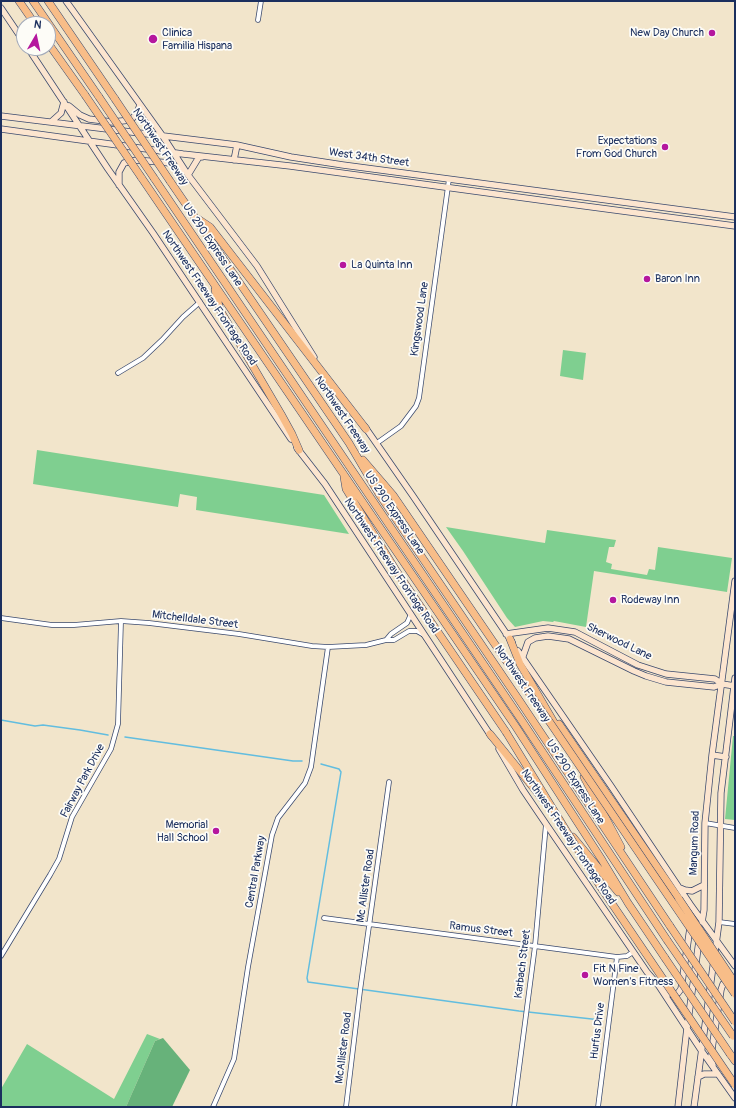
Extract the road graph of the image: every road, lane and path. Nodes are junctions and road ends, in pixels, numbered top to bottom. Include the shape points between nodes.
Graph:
1 (19, 1) edge
2 (33, 1) edge
3 (48, 1) edge
4 (66, 1) edge
5 (261, 1) edge
6 (1, 8) edge
7 (29, 16) edge
8 (258, 20) dead end
9 (16, 30) edge
10 (56, 54) edge
11 (33, 56) edge
12 (64, 102) junction
13 (140, 105) junction
14 (1, 116) edge
15 (51, 122) junction
16 (79, 125) junction
17 (1, 129) edge
18 (162, 135) junction
19 (90, 142) junction
20 (237, 145) junction
21 (174, 153) junction
22 (204, 156) junction
23 (291, 156) junction
24 (234, 160) junction
25 (290, 166) junction
26 (408, 173) junction
27 (188, 175) junction
28 (449, 179) junction
29 (407, 182) junction
30 (119, 185) junction
31 (448, 188) junction
32 (575, 196) junction
33 (574, 205) junction
34 (195, 217) junction
35 (735, 218) edge
36 (735, 226) edge
37 (214, 286) junction
38 (200, 302) junction
39 (118, 373) dead end
40 (366, 429) junction
41 (349, 443) junction
42 (377, 443) junction
43 (299, 450) junction
44 (344, 474) junction
45 (735, 581) edge
46 (411, 614) junction
47 (733, 614) edge
48 (1, 618) edge
49 (122, 621) junction
50 (425, 635) junction
51 (508, 636) junction
52 (386, 640) junction
53 (328, 647) junction
54 (522, 659) junction
55 (735, 678) edge
56 (722, 684) junction
57 (734, 686) edge
58 (544, 703) junction
59 (490, 734) junction
60 (712, 755) junction
61 (726, 757) junction
62 (388, 782) dead end
63 (705, 823) junction
64 (546, 824) junction
65 (720, 825) junction
66 (735, 828) edge
67 (624, 857) junction
68 (704, 885) junction
69 (680, 888) junction
70 (628, 903) junction
71 (690, 904) junction
72 (324, 918) dead end
73 (702, 921) junction
74 (719, 922) junction
75 (370, 924) junction
76 (735, 924) edge
77 (716, 941) junction
78 (535, 946) junction
79 (633, 952) junction
80 (1, 956) edge
81 (617, 957) junction
82 (735, 966) edge
83 (735, 979) edge
84 (735, 983) edge
85 (659, 986) junction
86 (360, 991) joint
87 (735, 994) edge
88 (735, 1022) edge
89 (687, 1028) junction
90 (734, 1037) edge
91 (701, 1050) junction
92 (735, 1061) edge
93 (713, 1066) junction
94 (718, 1074) junction
95 (698, 1076) junction
96 (735, 1084) edge
97 (735, 1098) edge
98 (213, 1107) edge
99 (346, 1107) edge
100 (514, 1107) edge
101 (598, 1107) edge
102 (678, 1107) edge
103 (694, 1107) edge

1 - 7 highway
2 - 90 highway, US 290 Express Lane, bridge
3 - 34 highway, Northwest Freeway, bridge
4 - 13 main road
5 - 8 street
6 - 9 main road
10 - 37 highway, bridge
11 - 12 main road, Northwest Freeway Frontage Road
12 - 13 main road via 89,119 112,122 131,120
12 - 15 main road via 61,112
12 - 16 main road, Northwest Freeway Frontage Road
13 - 18 main road
14 - 15 main road, West 34th Street
15 - 16 main road, West 34th Street
16 - 18 main road, West 34th Street
16 - 19 main road, Northwest Freeway Frontage Road
17 - 19 main road, West 34th Street
18 - 20 main road, West 34th Street
18 - 21 main road
19 - 21 main road, West 34th Street
19 - 30 main road, Northwest Freeway Frontage Road
20 - 23 main road, West 34th Street
20 - 24 main road
21 - 22 main road, West 34th Street
21 - 27 main road
22 - 24 main road, West 34th Street
22 - 27 main road via 199,157
23 - 25 main road
23 - 26 main road, West 34th Street
24 - 25 main road, West 34th Street
25 - 29 main road, West 34th Street
26 - 28 main road, West 34th Street
26 - 29 main road
27 - 30 main road via 170,163 137,160 124,163 119,172
27 - 40 main road via 257,266 314,358
28 - 31 street, Kingswood Lane
28 - 32 main road, West 34th Street
29 - 31 main road, West 34th Street
30 - 38 main road, Northwest Freeway Frontage Road
31 - 33 main road, West 34th Street
31 - 42 street, Kingswood Lane via 419,398 401,426
32 - 33 main road
32 - 35 main road, West 34th Street
33 - 36 main road, West 34th Street
34 - 40 highway via 210,227
34 - 41 highway, Northwest Freeway
37 - 43 highway via 220,310 285,420
37 - 44 highway
38 - 39 street via 143,358
38 - 43 main road, Northwest Freeway Frontage Road
40 - 42 main road
41 - 67 highway, Northwest Freeway via 379,494
41 - 87 highway, bridge via 392,495
42 - 51 main road
43 - 46 main road, Northwest Freeway Frontage Road via 325,484
44 - 70 highway via 516,727
44 - 96 highway, bridge via 346,489 397,572 506,732 600,886
45 - 47 main road, Mangum Road
46 - 50 main road, Northwest Freeway Frontage Road
46 - 52 street, Mitchelldale Street via 407,623 390,634
47 - 56 main road, Mangum Road
48 - 49 street, Mitchelldale Street via 52,625
49 - 53 street, Mitchelldale Street
49 - 80 street, Fairway Park Drive via 118,724 111,749 72,817 59,859
50 - 52 street, Mitchelldale Street via 409,631 394,640
50 - 59 main road, Northwest Freeway Frontage Road
51 - 54 main road
51 - 56 main road, Sherwood Lane via 548,628 575,632 638,665 666,674 715,679
51 - 58 highway via 520,664
52 - 53 street, Mitchelldale Street via 366,645
53 - 98 street, Central Parkway via 310,773 302,788 278,818 272,835 234,1059
54 - 56 main road, Sherwood Lane via 528,642 534,638 548,636 569,639 646,676 666,682 714,687
54 - 69 main road
55 - 57 main road
56 - 57 main road, Sherwood Lane
56 - 60 main road, Mangum Road
57 - 61 main road
58 - 67 highway via 620,843
58 - 84 highway, bridge
59 - 64 main road, Northwest Freeway Frontage Road
59 - 70 highway
60 - 61 main road
60 - 63 main road, Mangum Road
61 - 65 main road
62 - 75 street, Mc Allister Road
63 - 65 street
63 - 68 main road, Mangum Road
64 - 78 street, Karbach Street
64 - 79 main road, Northwest Freeway Frontage Road
65 - 66 street
65 - 74 main road
67 - 88 highway, Northwest Freeway, bridge
68 - 69 main road via 692,891
68 - 73 main road, Mangum Road
69 - 71 main road
70 - 92 highway, bridge
71 - 73 main road
71 - 85 main road via 691,924 681,989 675,996
72 - 75 street, Ramus Street
73 - 77 main road
73 - 89 main road, Mangum Road
74 - 76 street
74 - 77 main road
75 - 78 street, Ramus Street
75 - 86 street, Mc Allister Road
77 - 82 main road
77 - 91 main road
78 - 81 street, Ramus Street
78 - 100 street, Karbach Street
79 - 81 street, Ramus Street via 627,956
79 - 85 main road, Northwest Freeway Frontage Road
81 - 101 street, Hurfus Drive
83 - 93 main road via 727,980 720,990 713,1042
85 - 89 main road, Northwest Freeway Frontage Road
86 - 99 street, McAllister Road
89 - 91 main road, Northwest Freeway Frontage Road
89 - 102 main road, Mangum Road
91 - 93 main road, Northwest Freeway Frontage Road
91 - 95 main road
93 - 94 main road, Northwest Freeway Frontage Road
94 - 95 main road
94 - 97 main road, Northwest Freeway Frontage Road
95 - 103 main road

